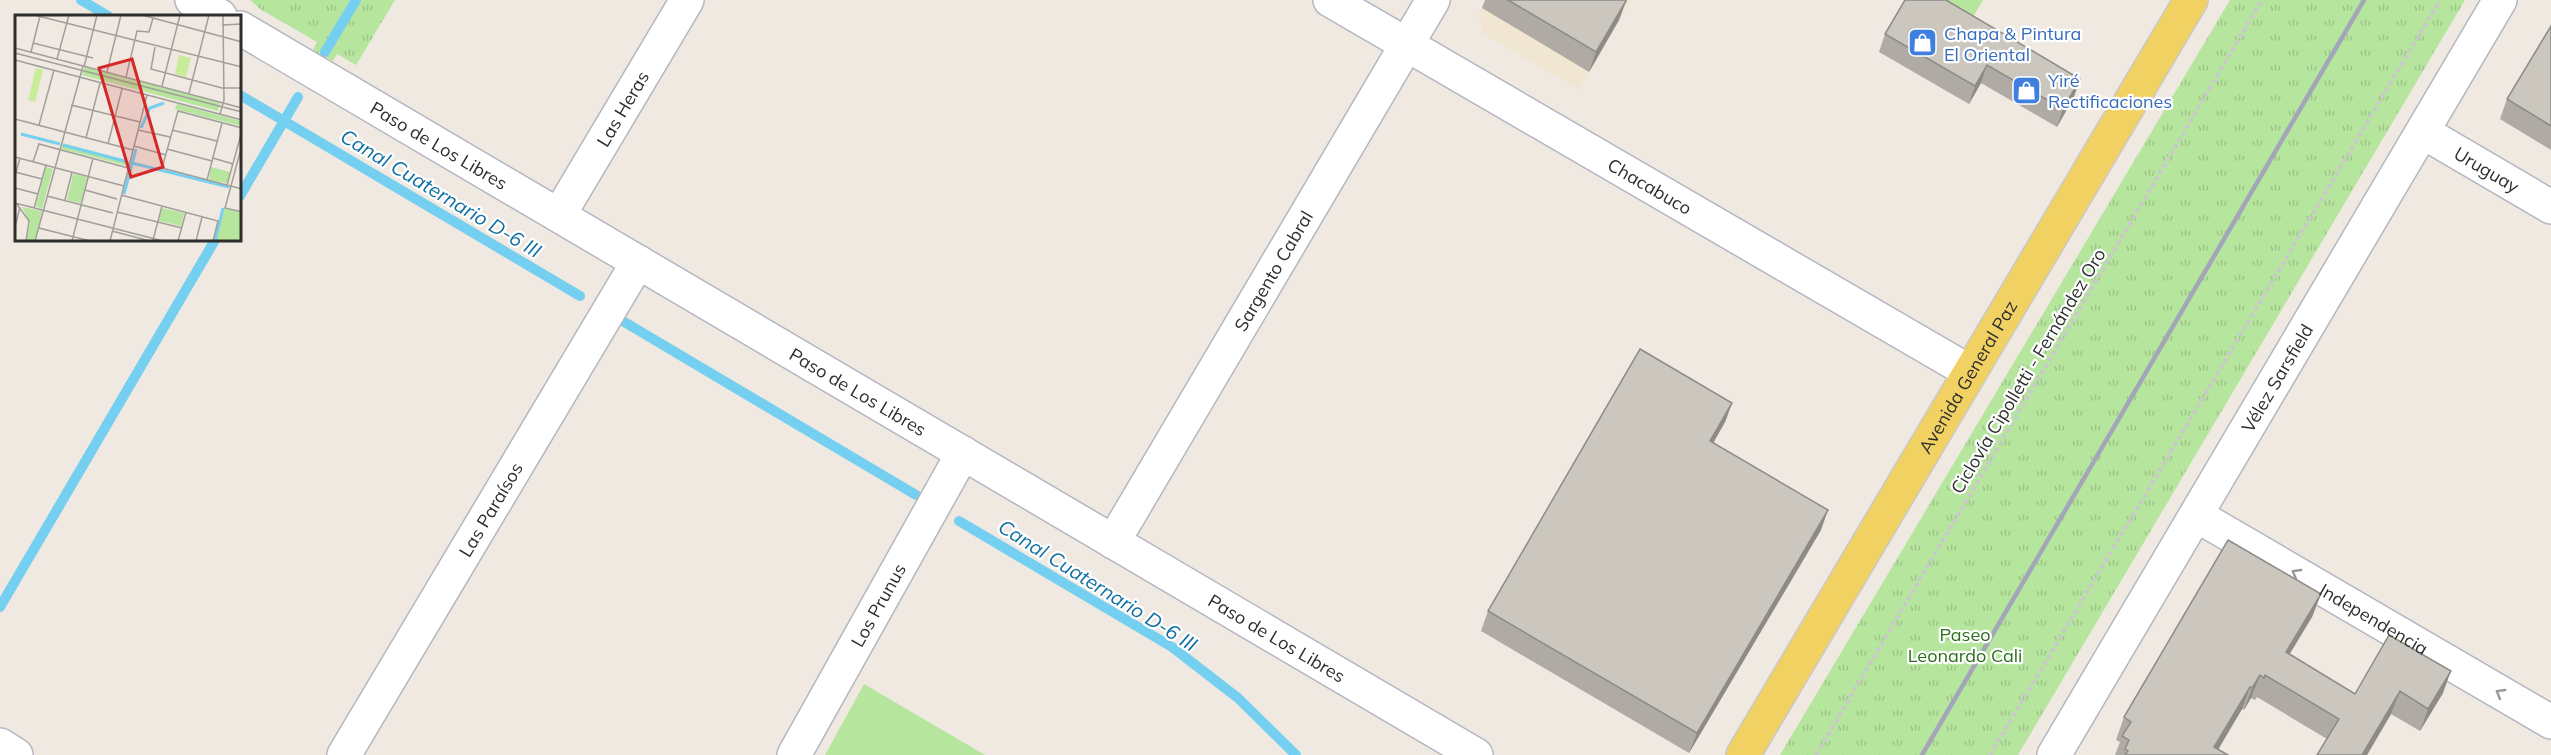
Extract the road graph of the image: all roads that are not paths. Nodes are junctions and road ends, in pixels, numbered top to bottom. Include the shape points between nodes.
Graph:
1 (687, 0) edge
2 (1330, 0) edge
3 (1433, 0) edge
4 (2191, 0) edge
5 (2500, 0) edge
6 (242, 29) edge
7 (1407, 45) junction
8 (2423, 132) junction
9 (2551, 207) edge
10 (559, 216) junction
11 (638, 262) junction
12 (1970, 372) junction
13 (963, 453) junction
14 (2196, 515) junction
15 (1113, 542) junction
16 (2551, 722) edge
17 (0, 745) edge
18 (16, 755) edge
19 (344, 755) edge
20 (795, 755) edge
21 (1476, 755) edge
22 (1743, 755) edge
23 (2054, 755) edge

1 - 10 street, Las Heras
2 - 7 street, Chacabuco
3 - 7 street, Sargento Cabral
4 - 12 main road, Avenida General Paz
5 - 8 street, Vélez Sarsfield
6 - 10 street, Paso de Los Libres
7 - 12 street, Chacabuco
7 - 15 street, Sargento Cabral
8 - 9 street, Uruguay
8 - 14 street, Vélez Sarsfield
10 - 11 street, Paso de Los Libres
11 - 13 street, Paso de Los Libres
11 - 19 street, Las Paraísos
12 - 22 main road, Avenida General Paz
13 - 15 street, Paso de Los Libres
13 - 20 street, Los Prunus
16 -> 14 street, Independencia
14 - 23 street, Vélez Sarsfield
15 - 21 street, Paso de Los Libres
17 - 18 street

